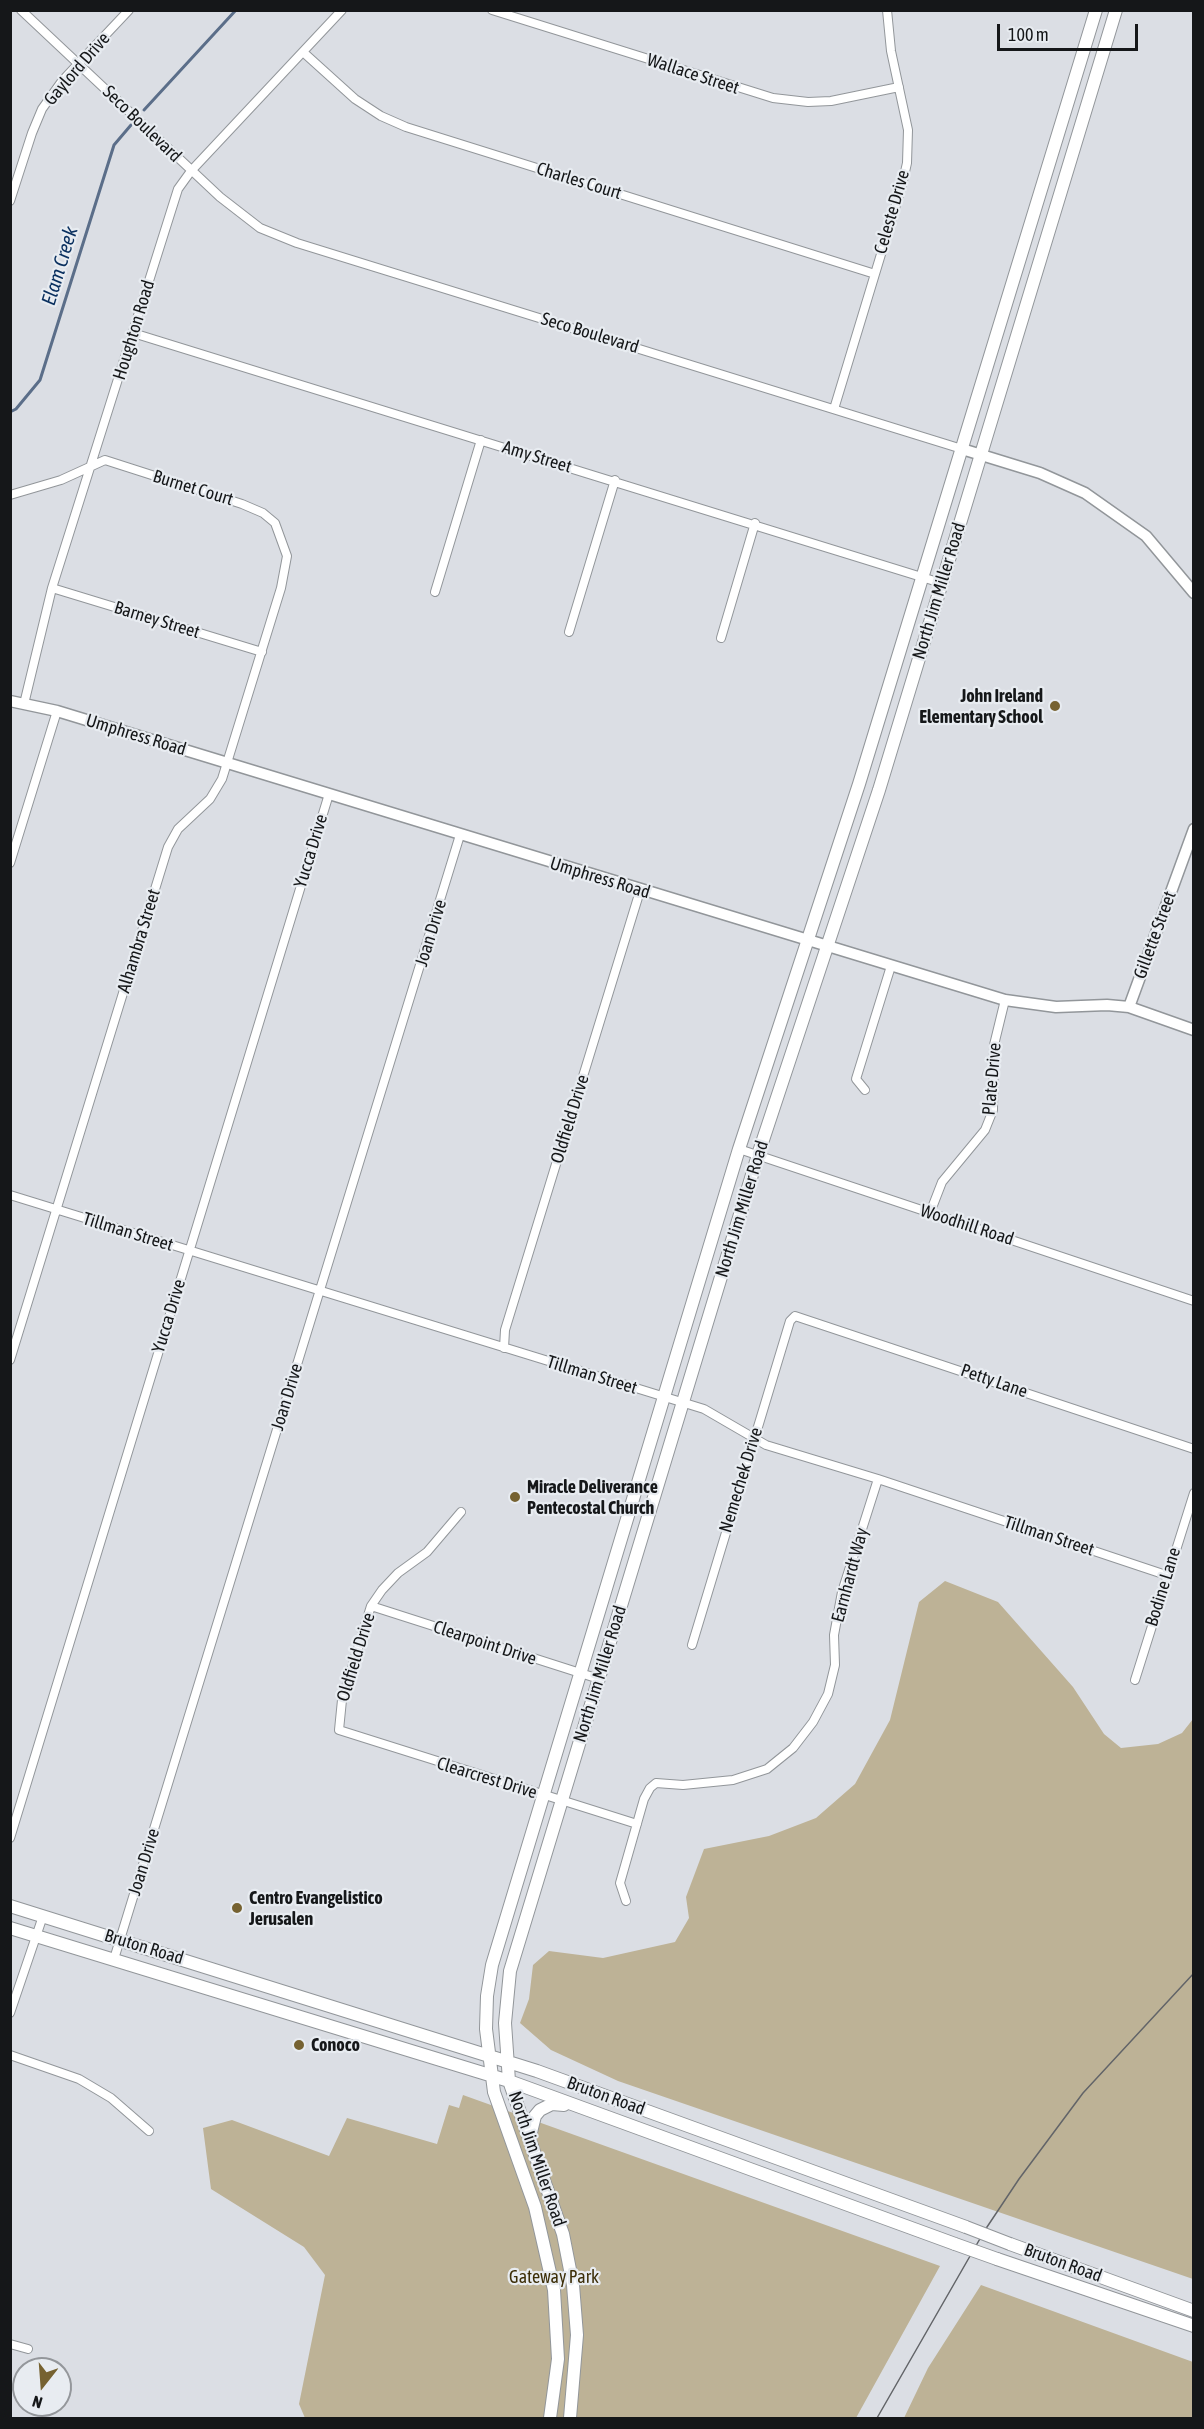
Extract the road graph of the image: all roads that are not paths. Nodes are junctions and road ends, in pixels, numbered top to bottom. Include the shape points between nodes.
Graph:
1 (21, 10) edge
2 (129, 10) edge
3 (342, 10) edge
4 (492, 10) edge
5 (887, 10) edge
6 (1096, 10) edge
7 (1116, 10) edge
8 (1084, 50) junction
9 (303, 52) junction
10 (1102, 58) junction
11 (79, 64) junction
12 (899, 87) junction
13 (1052, 157) junction
14 (1070, 162) junction
15 (191, 171) junction
16 (10, 201) edge
17 (874, 274) junction
18 (133, 333) junction
19 (834, 409) junction
20 (482, 440) junction
21 (962, 449) junction
22 (981, 454) junction
23 (93, 464) junction
24 (615, 480) junction
25 (10, 495) edge
26 (755, 523) junction
27 (282, 536) joint
28 (924, 576) junction
29 (941, 583) junction
30 (52, 588) junction
31 (435, 592) dead end
32 (1194, 593) edge
33 (570, 632) dead end
34 (721, 638) dead end
35 (262, 652) junction
36 (10, 701) edge
37 (24, 704) junction
38 (57, 711) junction
39 (227, 763) junction
40 (859, 784) junction
41 (879, 790) junction
42 (329, 794) junction
43 (1194, 829) edge
44 (460, 835) junction
45 (1189, 853) edge
46 (10, 863) edge
47 (640, 891) junction
48 (808, 941) junction
49 (826, 946) junction
50 (891, 966) junction
51 (1005, 1000) junction
52 (1128, 1007) junction
53 (1194, 1030) edge
54 (865, 1090) dead end
55 (739, 1149) junction
56 (758, 1155) junction
57 (10, 1195) edge
58 (57, 1209) junction
59 (930, 1213) junction
60 (189, 1251) junction
61 (320, 1291) junction
62 (1194, 1300) edge
63 (794, 1317) joint
64 (504, 1348) junction
65 (10, 1360) edge
66 (664, 1397) junction
67 (682, 1403) junction
68 (754, 1438) junction
69 (1194, 1449) edge
70 (878, 1479) junction
71 (1194, 1493) edge
72 (461, 1512) dead end
73 (1166, 1575) junction
74 (371, 1606) junction
75 (692, 1645) dead end
76 (580, 1674) junction
77 (599, 1679) junction
78 (1135, 1680) dead end
79 (339, 1730) joint
80 (543, 1796) junction
81 (562, 1802) junction
82 (637, 1824) junction
83 (10, 1838) edge
84 (626, 1901) dead end
85 (10, 1906) edge
86 (43, 1916) junction
87 (503, 1925) junction
88 (10, 1928) edge
89 (521, 1930) junction
90 (36, 1936) junction
91 (120, 1940) junction
92 (114, 1959) junction
93 (267, 1986) junction
94 (261, 2005) junction
95 (10, 2013) edge
96 (10, 2055) edge
97 (488, 2055) junction
98 (507, 2061) junction
99 (491, 2076) junction
100 (509, 2081) junction
101 (577, 2106) junction
102 (149, 2131) dead end
103 (530, 2137) junction
104 (1194, 2311) edge
105 (1194, 2326) edge
106 (10, 2344) edge
107 (28, 2349) dead end
108 (550, 2418) edge
109 (570, 2418) edge

1 - 11 street, Seco Boulevard
2 - 11 street, Gaylord Drive
3 - 9 street, Houghton Road
4 - 12 street, Wallace Street via 773,98 831,101
5 - 12 street, Celeste Drive
6 - 8 main road, North Jim Miller Road
7 - 10 main road, North Jim Miller Road
8 - 10 main road
8 - 13 main road, North Jim Miller Road
9 - 15 street, Houghton Road
9 - 17 street, Charles Court via 355,99 406,127
10 - 14 main road, North Jim Miller Road
11 - 15 street, Seco Boulevard
11 - 16 street, Gaylord Drive via 42,109
12 - 17 street, Celeste Drive via 908,130 907,163
13 - 14 main road
13 - 21 main road, North Jim Miller Road
14 - 22 main road, North Jim Miller Road
15 - 18 street, Houghton Road via 175,197
15 - 19 street, Seco Boulevard via 242,216 297,243
17 - 19 street, Celeste Drive
18 - 20 street, Amy Street
18 - 23 street, Houghton Road
19 - 21 street, Seco Boulevard
20 - 24 street, Amy Street
20 - 31 street
21 - 22 street, Seco Boulevard
21 - 28 main road, North Jim Miller Road
22 - 29 main road, North Jim Miller Road
22 - 32 street, Seco Boulevard via 1058,480 1110,508 1146,536
23 - 25 street via 60,480
23 - 27 street, Burnet Court via 105,460 242,504 263,513
23 - 30 street, Houghton Road
24 - 26 street, Amy Street
24 - 33 street
26 - 28 street, Amy Street
26 - 34 street
27 - 35 street, Alhambra Street via 287,556 285,574
28 - 29 street, Amy Street
28 - 40 main road, North Jim Miller Road
29 - 41 main road, North Jim Miller Road
30 - 35 street, Barney Street
30 - 37 street, Houghton Road
35 - 39 street, Alhambra Street
36 - 37 street, Umphress Road
37 - 38 street, Umphress Road
38 - 39 street, Umphress Road
38 - 46 street
39 - 42 street, Umphress Road
39 - 58 street, Alhambra Street via 217,790 184,821 168,847
40 - 41 main road
40 - 48 main road, North Jim Miller Road
41 - 49 main road, North Jim Miller Road
42 - 44 street, Umphress Road
42 - 60 street, Yucca Drive
43 - 45 street, Gillette Street
44 - 47 street, Umphress Road
44 - 61 street, Joan Drive
45 - 52 street, Gillette Street
47 - 48 street, Umphress Road
47 - 64 street, Oldfield Drive via 505,1330
48 - 49 street, Umphress Road
48 - 55 main road, North Jim Miller Road
49 - 50 street, Umphress Road
49 - 56 main road, North Jim Miller Road
50 - 51 street, Umphress Road
50 - 54 street via 856,1079
51 - 52 street, Umphress Road via 1056,1007
51 - 59 street, Plate Drive via 994,1045 993,1110 985,1130 942,1182
52 - 53 street, Umphress Road
55 - 56 street, Woodhill Road
55 - 66 main road, North Jim Miller Road
56 - 59 street, Woodhill Road
56 - 67 main road, North Jim Miller Road
57 - 58 street, Tillman Street
58 - 60 street, Tillman Street
58 - 65 street, Alhambra Street
59 - 62 street, Woodhill Road
60 - 61 street, Tillman Street
60 - 83 street, Yucca Drive
61 - 64 street, Tillman Street
61 - 91 street, Joan Drive
63 - 68 street, Nemechek Drive
63 - 69 street, Petty Lane
64 - 66 street, Tillman Street
66 - 67 street, Tillman Street
66 - 76 main road, North Jim Miller Road
67 - 68 street, Tillman Street via 712,1412
67 - 77 main road, North Jim Miller Road
68 - 70 street, Tillman Street
68 - 75 street, Nemechek Drive
70 - 73 street, Tillman Street
70 - 82 street, Earnhardt Way via 842,1592 828,1694 813,1722 793,1748 767,1769 733,1780 702,1784 656,1783 644,1799
71 - 73 street, Bodine Lane
72 - 74 street, Oldfield Drive via 427,1552 398,1573
73 - 78 street, Bodine Lane
74 - 76 street, Clearpoint Drive
74 - 79 street, Oldfield Drive via 342,1700
76 - 77 street, Clearpoint Drive
76 - 80 main road, North Jim Miller Road
77 - 81 main road, North Jim Miller Road
79 - 80 street, Clearcrest Drive
80 - 81 street, Clearcrest Drive
80 - 87 main road, North Jim Miller Road
81 - 82 street, Clearcrest Drive
81 - 89 main road, North Jim Miller Road
82 - 84 street, Earnhardt Way via 620,1883
85 - 86 main road, Bruton Road
86 - 90 street
86 - 91 main road, Bruton Road
87 - 89 main road
87 - 97 main road, North Jim Miller Road via 487,1996
88 - 90 main road, Bruton Road
89 - 98 main road, North Jim Miller Road via 507,1986
90 - 92 main road, Bruton Road
90 - 95 street
91 - 92 street, Joan Drive
91 - 93 main road, Bruton Road
92 - 94 main road, Bruton Road
93 - 94 main road
93 - 97 main road, Bruton Road
94 - 99 main road, Bruton Road
96 - 102 street via 80,2079 111,2098
97 - 98 main road, Bruton Road
97 - 99 main road, North Jim Miller Road
98 - 100 main road, North Jim Miller Road
98 - 104 main road, Bruton Road, bridge
99 - 100 main road, Bruton Road
99 - 108 main road, North Jim Miller Road via 495,2098 542,2229 554,2290 558,2359
100 - 101 main road, Bruton Road
100 - 103 main road, North Jim Miller Road
101 - 103 main road via 547,2105 535,2116
101 - 105 main road, Bruton Road, bridge via 954,2244
103 - 109 main road, North Jim Miller Road via 563,2234 573,2284 577,2335
106 - 107 street

